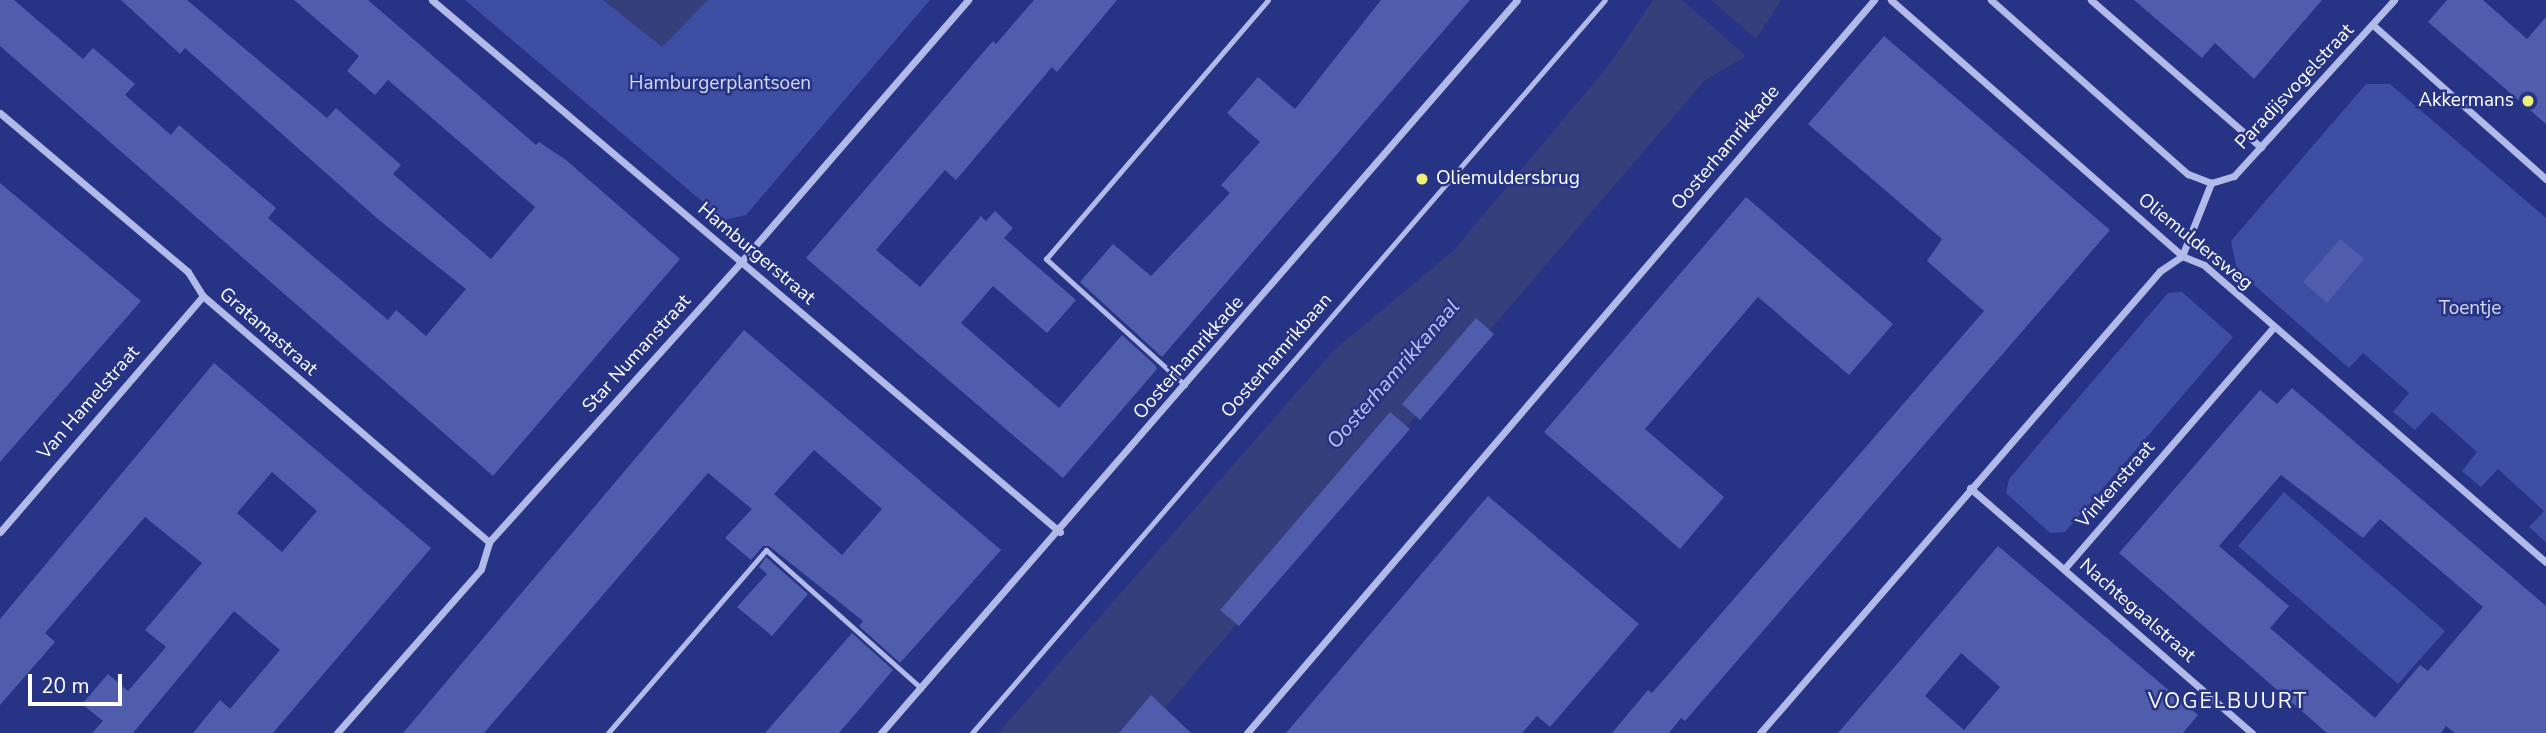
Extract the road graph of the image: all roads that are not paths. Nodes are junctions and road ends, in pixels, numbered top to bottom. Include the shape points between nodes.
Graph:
1 (432, 0) edge
2 (968, 0) edge
3 (1268, 0) edge
4 (1517, 0) edge
5 (1605, 0) edge
6 (1874, 0) edge
7 (1891, 0) edge
8 (1992, 0) edge
9 (2091, 0) edge
10 (2395, 0) edge
11 (2373, 25) junction
12 (0, 113) edge
13 (2261, 147) junction
14 (2546, 179) edge
15 (2211, 183) junction
16 (2182, 256) junction
17 (741, 262) junction
18 (203, 296) junction
19 (2273, 328) junction
20 (1185, 386) junction
21 (1970, 488) junction
22 (0, 532) edge
23 (1060, 532) junction
24 (489, 542) junction
25 (2546, 562) edge
26 (2065, 568) junction
27 (921, 688) junction
28 (2243, 726) junction
29 (337, 733) edge
30 (608, 733) edge
31 (881, 733) edge
32 (972, 733) edge
33 (1247, 733) edge
34 (1760, 733) edge
35 (2237, 733) edge
36 (2252, 733) edge

1 - 17 street, Hamburgerstraat
2 - 17 street, Star Numanstraat
3 - 20 lane via 1046,259
4 - 20 street, Oosterhamrikkade
5 - 32 lane, Oosterhamrikbaan
6 - 33 street, Oosterhamrikkade
7 - 16 street, Oliemuldersweg
8 - 15 street via 2188,174
9 - 13 street
10 - 11 street, Paradijsvogelstraat
11 - 13 street, Paradijsvogelstraat
11 - 14 street
12 - 18 street, Gratamastraat via 188,272
13 - 15 street, Paradijsvogelstraat via 2234,176
15 - 16 street
16 - 19 street, Oliemuldersweg via 2204,265
16 - 21 street via 2160,271
17 - 23 street, Hamburgerstraat
17 - 24 street, Star Numanstraat
18 - 22 street, Van Hamelstraat
18 - 24 street, Gratamastraat
19 - 25 street, Oliemuldersweg
19 - 26 street, Vinkenstraat
20 - 23 street, Oosterhamrikkade
21 - 26 street
21 - 34 street
23 - 27 street, Oosterhamrikkade
24 - 29 street, Star Numanstraat via 481,569
26 - 28 street, Nachtegaalstraat
27 - 30 lane via 766,550
27 - 31 street, Oosterhamrikkade
28 - 35 street
28 - 36 street, Nachtegaalstraat

